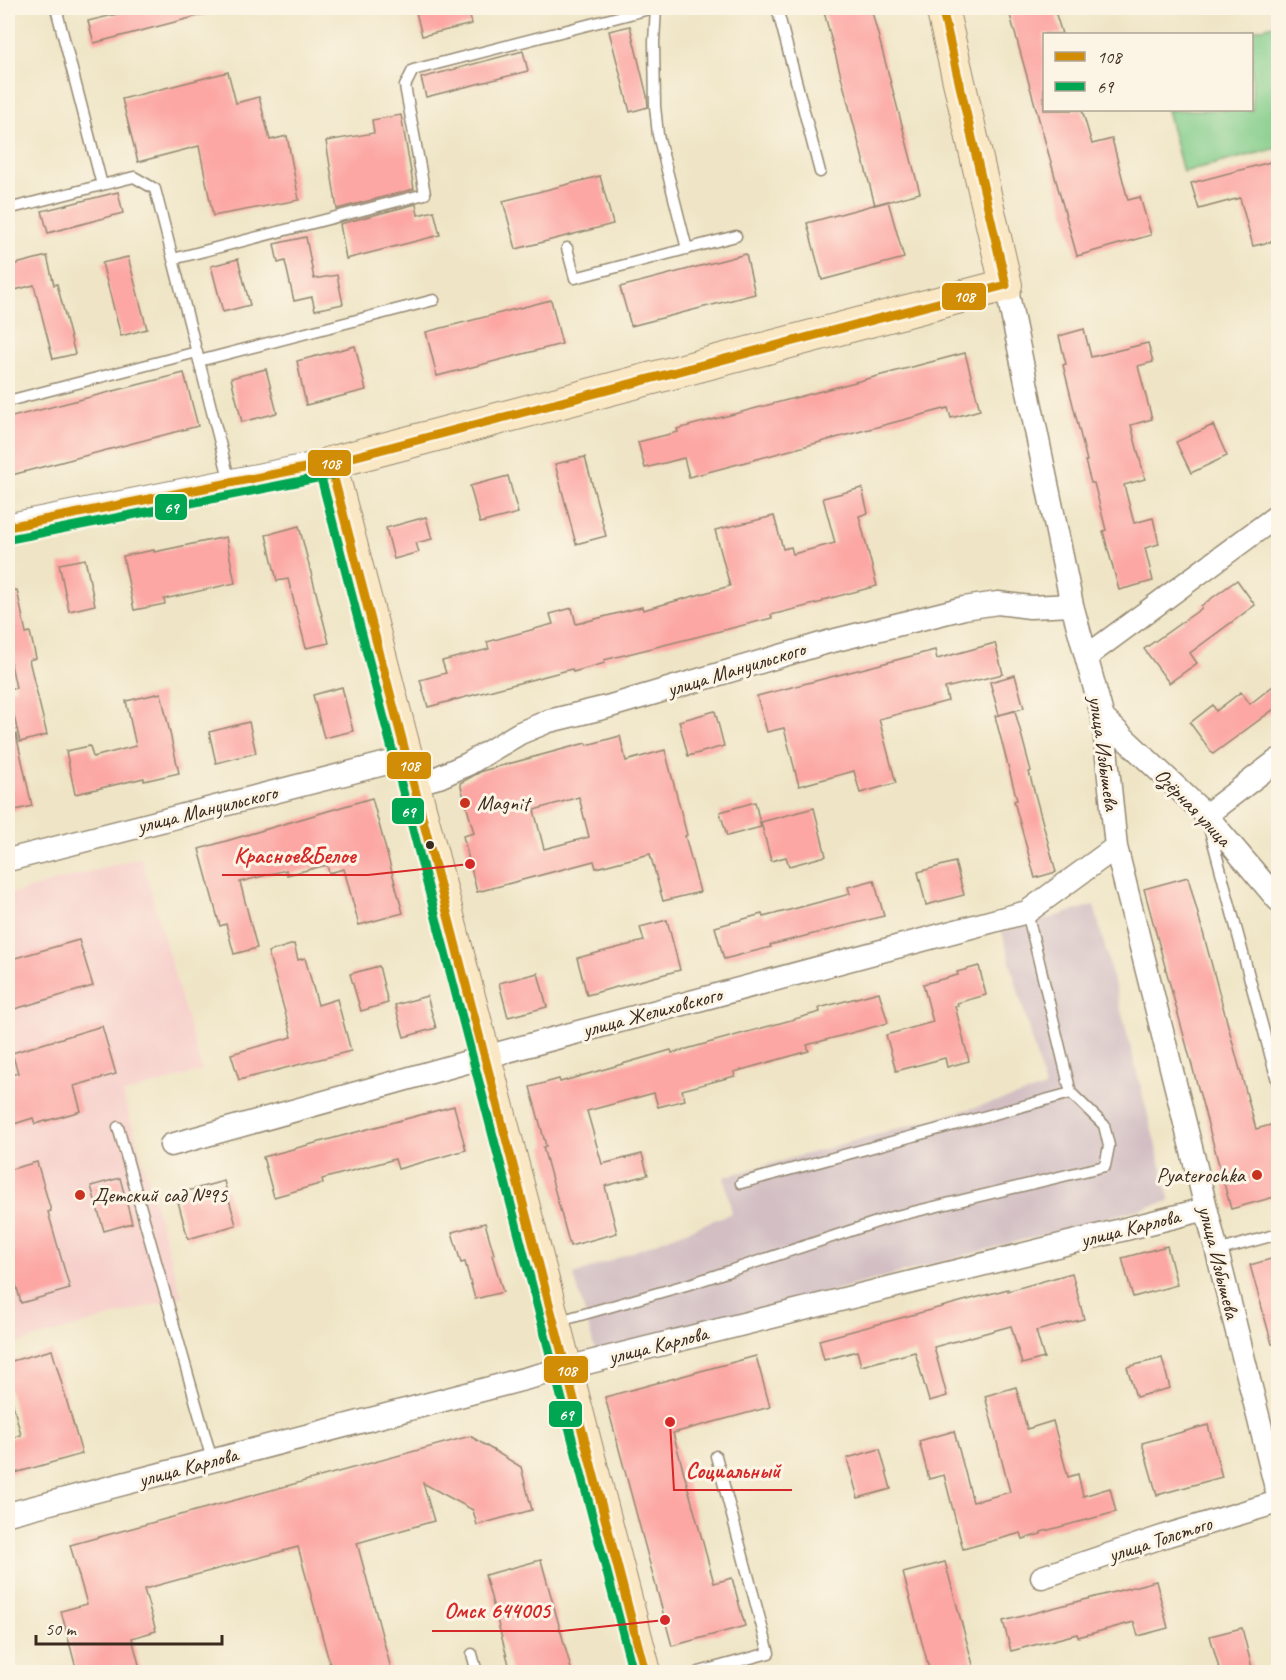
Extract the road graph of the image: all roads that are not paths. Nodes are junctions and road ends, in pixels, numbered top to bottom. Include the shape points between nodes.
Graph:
1 (56, 8) edge
2 (655, 8) edge
3 (777, 8) edge
4 (942, 8) edge
5 (820, 172) dead end
6 (102, 185) junction
7 (8, 209) edge
8 (736, 236) dead end
9 (567, 248) dead end
10 (687, 249) junction
11 (173, 259) junction
12 (1006, 285) junction
13 (434, 300) dead end
14 (198, 357) junction
15 (8, 401) edge
16 (330, 463) junction
17 (231, 482) junction
18 (1278, 515) edge
19 (8, 527) edge
20 (1072, 604) junction
21 (1087, 656) junction
22 (1103, 718) junction
23 (1278, 760) edge
24 (410, 771) junction
25 (1206, 815) junction
26 (1116, 847) junction
27 (8, 860) edge
28 (1278, 900) edge
29 (1027, 912) junction
30 (485, 1058) junction
31 (1278, 1084) edge
32 (1071, 1094) junction
33 (117, 1127) dead end
34 (171, 1145) dead end
35 (741, 1183) dead end
36 (1206, 1209) junction
37 (1278, 1234) edge
38 (1217, 1251) junction
39 (554, 1323) junction
40 (566, 1368) junction
41 (716, 1456) dead end
42 (212, 1460) junction
43 (1278, 1496) edge
44 (1278, 1502) edge
45 (8, 1514) edge
46 (1042, 1577) dead end
47 (472, 1654) dead end
48 (477, 1672) edge
49 (645, 1672) edge
50 (699, 1672) edge

1 - 6 lane
2 - 10 lane via 658,135
2 - 11 lane via 413,70 405,86 425,194
3 - 5 lane
4 - 12 main road, улица Избышева
6 - 7 lane
6 - 11 lane via 134,177 155,189
8 - 10 lane
9 - 10 lane via 574,278
11 - 14 lane
12 - 16 main road
12 - 20 street, улица Избышева
13 - 14 lane
14 - 15 lane
14 - 17 lane
16 - 17 street
16 - 24 main road
17 - 19 street
18 - 21 street
20 - 21 street, улица Избышева
20 - 24 street, улица Мануильского via 1030,608 998,603 964,608 828,642 549,721 439,777
21 - 22 street, улица Избышева
22 - 25 street, Озёрная улица
22 - 26 street, улица Избышева
23 - 25 street
24 - 27 street, улица Мануильского
24 - 30 main road
25 - 28 street, Озёрная улица
25 - 31 lane
26 - 29 street, улица Желиховского
26 - 36 street, улица Избышева
29 - 30 street, улица Желиховского
29 - 32 lane
30 - 34 street, улица Желиховского
30 - 39 main road
32 - 35 lane
32 - 39 lane via 1104,1125 1109,1146 1105,1166 892,1217 693,1283
33 - 42 lane
36 - 38 street, улица Избышева
36 - 40 street, улица Карлова
37 - 38 lane
38 - 43 street, улица Избышева
39 - 40 main road
40 - 42 street, улица Карлова
40 - 49 main road
41 - 50 lane via 769,1653
42 - 45 street, улица Карлова
44 - 46 street, улица Толстого
47 - 48 lane

